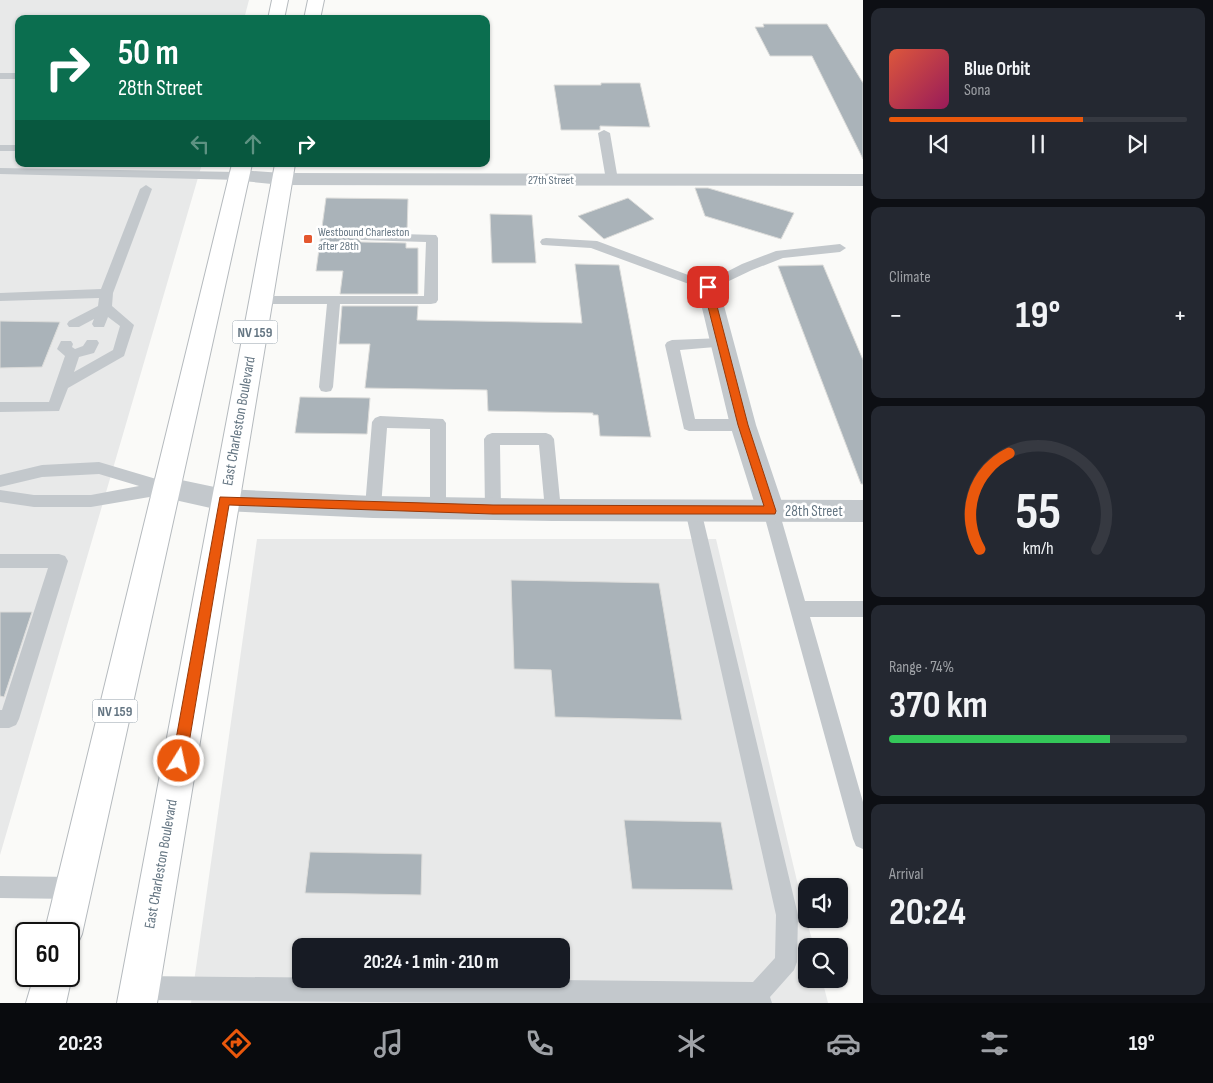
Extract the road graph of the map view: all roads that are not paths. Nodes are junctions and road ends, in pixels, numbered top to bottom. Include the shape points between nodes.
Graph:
1 (280, 0) edge
2 (316, 0) edge
3 (277, 15) edge
4 (313, 15) edge
5 (0, 76) edge
6 (15, 76) edge
7 (604, 133) dead end
8 (2, 148) dead end
9 (15, 148) edge
10 (149, 168) edge
11 (241, 170) edge
12 (0, 171) edge
13 (284, 172) edge
14 (612, 180) junction
15 (863, 180) edge
16 (146, 189) dead end
17 (365, 237) dead end
18 (546, 242) dead end
19 (840, 248) dead end
20 (708, 287) junction
21 (106, 293) junction
22 (0, 297) edge
23 (261, 300) junction
24 (334, 300) junction
25 (105, 308) junction
26 (74, 324) dead end
27 (99, 324) dead end
28 (92, 343) dead end
29 (722, 343) junction
30 (62, 385) junction
31 (326, 387) dead end
32 (0, 407) edge
33 (743, 425) junction
34 (0, 481) edge
35 (167, 488) junction
36 (0, 496) edge
37 (224, 500) junction
38 (373, 507) junction
39 (438, 508) junction
40 (493, 510) junction
41 (553, 510) junction
42 (693, 510) junction
43 (771, 511) junction
44 (863, 511) edge
45 (0, 561) edge
46 (797, 609) junction
47 (863, 609) edge
48 (0, 719) edge
49 (863, 840) edge
50 (0, 887) edge
51 (74, 888) junction
52 (66, 922) edge
53 (50, 987) edge
54 (138, 995) edge
55 (604, 998) edge
56 (759, 998) edge
57 (46, 1003) edge

1 - 3 main road
2 - 4 main road
5 - 6 lane
7 - 14 lane
8 - 9 lane
10 - 11 lane
10 - 12 lane
11 - 13 street, 27th Street
11 - 35 main road, NV 159
13 - 14 street, 27th Street
13 - 23 main road, East Charleston Boulevard / NV 159
14 - 15 street, 27th Street
16 - 21 lane
17 - 24 lane via 432,238 431,300
18 - 20 lane via 594,244
19 - 20 lane via 781,254
20 - 29 street
21 - 22 lane
21 - 25 lane
23 - 24 lane
23 - 37 main road, East Charleston Boulevard / NV 159
24 - 31 lane
25 - 26 lane
25 - 27 lane
25 - 30 lane via 127,325 119,353
28 - 30 lane via 89,350 70,349
29 - 33 street
29 - 33 lane via 672,345 689,425
30 - 32 lane via 54,407
33 - 43 street
34 - 35 lane via 42,471 99,468
35 - 36 lane via 92,501 34,501
35 - 37 street, 28th Street
35 - 51 main road, NV 159
37 - 38 street, 28th Street
37 - 54 main road, East Charleston Boulevard / NV 159
38 - 39 street, 28th Street
38 - 39 lane via 380,422 438,423
39 - 40 street, 28th Street
40 - 41 street, 28th Street
40 - 41 lane via 492,440 546,439
41 - 42 street, 28th Street
42 - 43 street, 28th Street
42 - 56 lane via 787,915 786,962
43 - 44 street, 28th Street
43 - 46 lane
45 - 48 lane via 58,561 9,719
46 - 47 lane
46 - 49 lane
50 - 51 lane
51 - 52 main road, NV 159
53 - 57 main road
54 - 55 lane
55 - 56 lane

